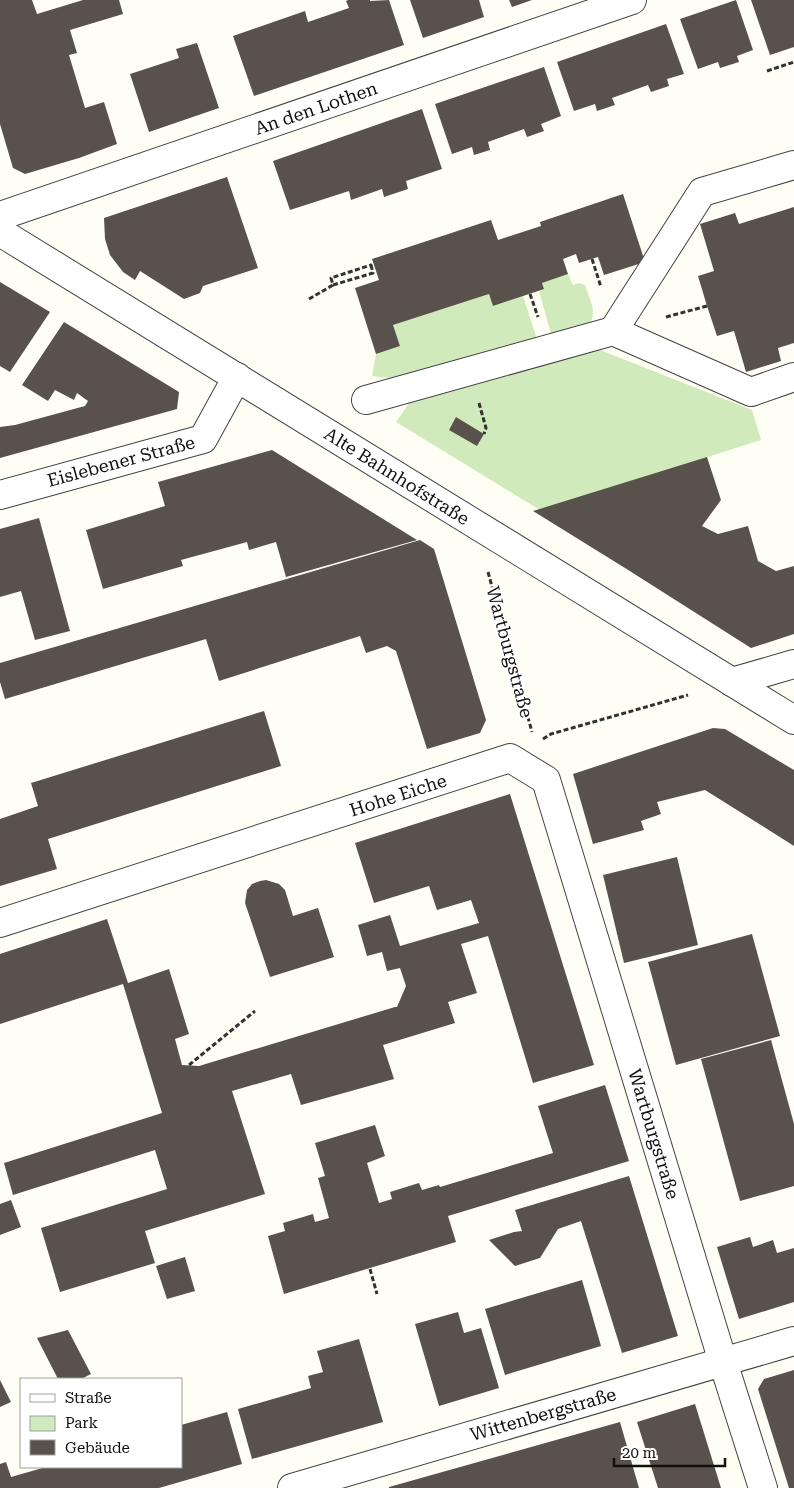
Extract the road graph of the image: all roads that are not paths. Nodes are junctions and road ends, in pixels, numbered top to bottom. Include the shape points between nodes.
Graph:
1 (632, 0) edge
2 (794, 164) edge
3 (0, 216) edge
4 (0, 232) edge
5 (614, 332) junction
6 (794, 376) edge
7 (237, 377) junction
8 (366, 400) dead end
9 (0, 494) edge
10 (788, 666) edge
11 (732, 682) junction
12 (794, 720) edge
13 (510, 758) joint
14 (0, 923) edge
15 (794, 1341) edge
16 (723, 1362) junction
17 (292, 1488) edge
18 (763, 1488) edge

1 - 3 street, An den Lothen
2 - 5 street via 702,192
4 - 7 street, Alte Bahnhofstraße
5 - 6 street via 751,392
5 - 8 street
7 - 9 street, Eislebener Straße via 203,439
7 - 11 street, Alte Bahnhofstraße
10 - 11 street
11 - 12 street, Alte Bahnhofstraße
13 - 14 street, Hohe Eiche
13 - 16 street, Wartburgstraße via 546,780
15 - 16 street, Wittenbergstraße
16 - 17 street, Wittenbergstraße
16 - 18 street, Wartburgstraße

